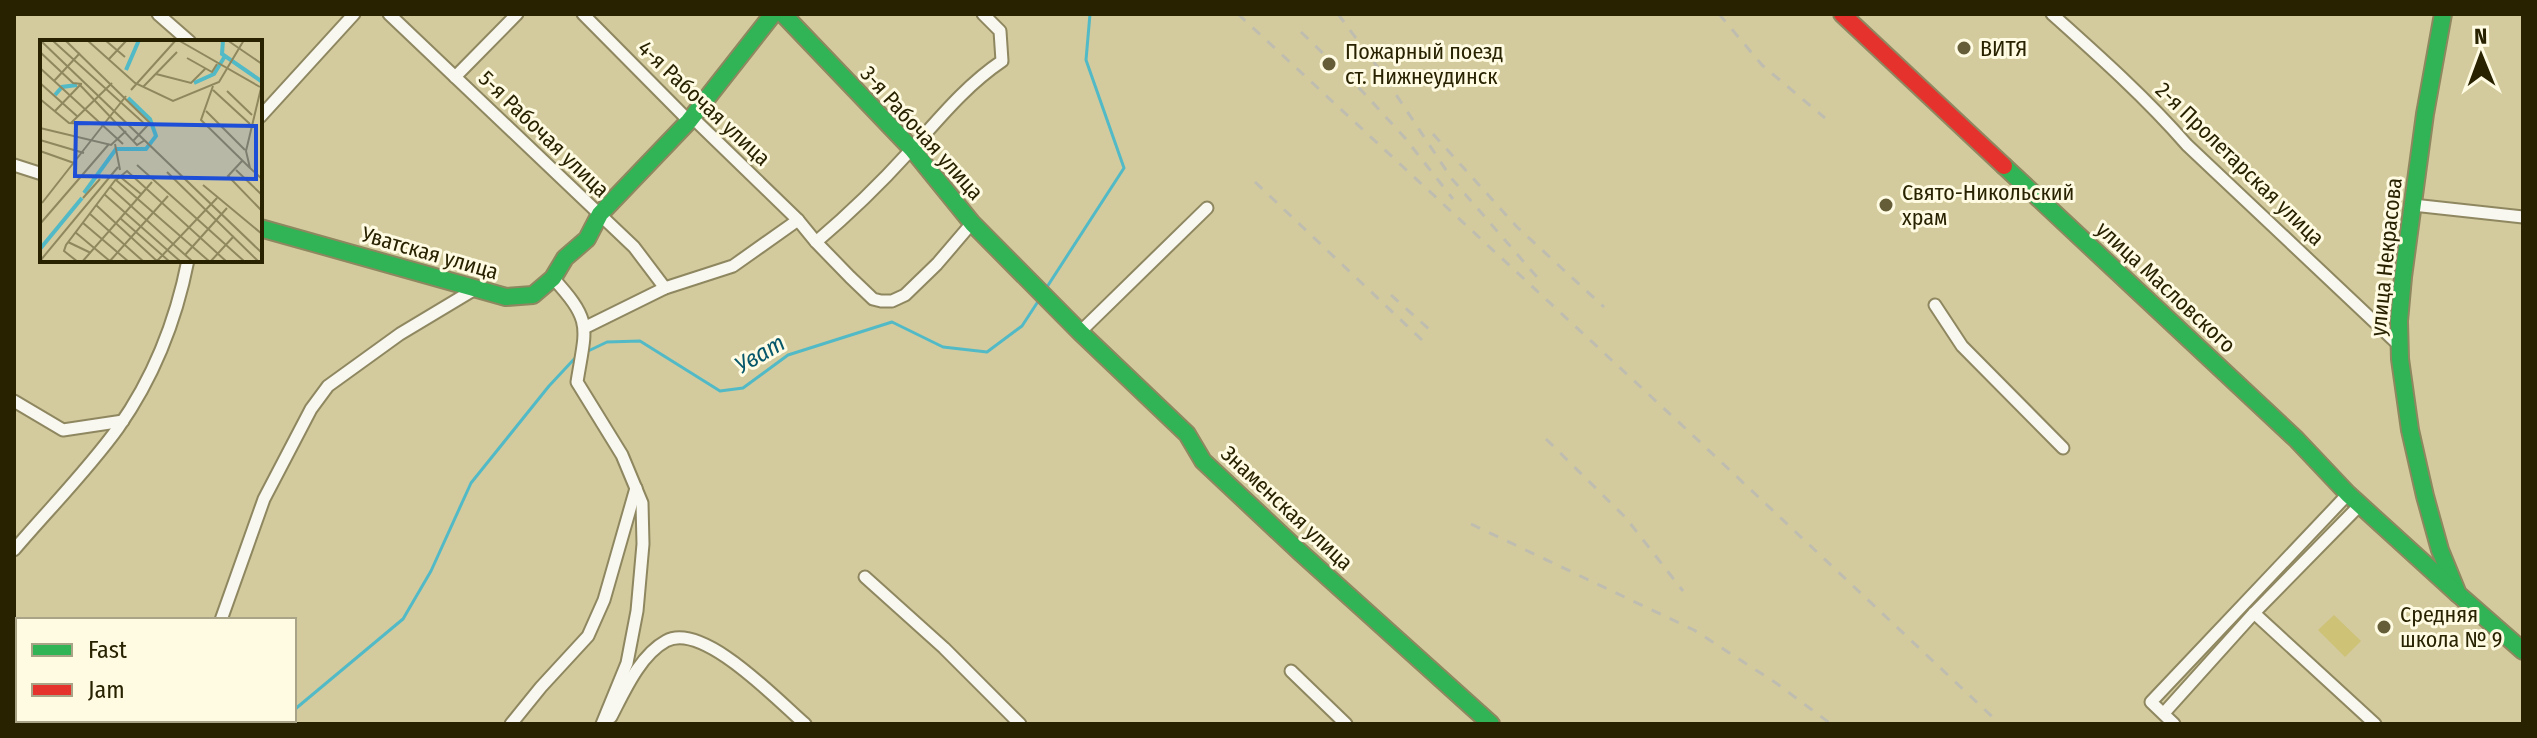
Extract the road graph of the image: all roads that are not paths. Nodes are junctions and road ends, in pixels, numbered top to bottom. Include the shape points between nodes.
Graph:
1 (158, 14) edge
2 (354, 14) edge
3 (389, 14) edge
4 (517, 14) edge
5 (583, 14) edge
6 (773, 14) edge
7 (783, 14) edge
8 (983, 14) edge
9 (1842, 14) edge
10 (2052, 14) edge
11 (2443, 14) edge
12 (188, 40) edge
13 (455, 77) junction
14 (262, 111) edge
15 (689, 121) junction
16 (912, 149) junction
17 (14, 165) edge
18 (40, 173) edge
19 (2413, 205) junction
20 (1207, 208) dead end
21 (600, 214) junction
22 (2523, 217) edge
23 (798, 220) junction
24 (972, 223) junction
25 (262, 229) edge
26 (816, 242) junction
27 (188, 262) edge
28 (553, 278) junction
29 (1030, 279) joint
30 (665, 288) junction
31 (475, 289) junction
32 (1935, 305) dead end
33 (586, 327) junction
34 (1080, 332) junction
35 (2399, 345) junction
36 (14, 401) edge
37 (123, 421) junction
38 (2063, 448) dead end
39 (636, 488) junction
40 (2354, 500) junction
41 (14, 550) edge
42 (2440, 550) joint
43 (865, 577) dead end
44 (2458, 594) junction
45 (2254, 613) junction
46 (222, 618) edge
47 (2523, 651) edge
48 (1291, 671) dead end
49 (2164, 713) junction
50 (511, 724) edge
51 (602, 724) edge
52 (608, 724) edge
53 (805, 724) edge
54 (1020, 724) edge
55 (1346, 724) edge
56 (1491, 724) edge
57 (2174, 724) edge
58 (2375, 724) edge

1 - 12 street
2 - 14 street
3 - 13 street, 5-я Рабочая улица
4 - 13 street
5 - 15 street, 4-я Рабочая улица
6 - 15 street, Уватская улица
7 - 16 street, 3-я Рабочая улица
8 - 16 street via 1000,31 1002,61 936,119
9 - 40 street, улица Масловского via 2296,439
10 - 35 street, 2-я Пролетарская улица
11 - 19 street, улица Некрасова
13 - 21 street, 5-я Рабочая улица
15 - 21 street, Уватская улица
15 - 23 street, 4-я Рабочая улица via 697,122
16 - 24 street, 3-я Рабочая улица
16 - 26 street
17 - 18 street
19 - 22 street
19 - 35 street, улица Некрасова
20 - 34 street
21 - 28 street, Уватская улица via 587,239 565,258
21 - 30 street, 5-я Рабочая улица
23 - 26 street, 4-я Рабочая улица
23 - 30 street via 733,266
24 - 26 street, 4-я Рабочая улица via 937,264 892,301 873,299
24 - 29 street, 3-я Рабочая улица
25 - 31 street, Уватская улица
27 - 37 street via 169,332
28 - 31 street, Уватская улица via 533,295 506,297
28 - 33 street via 576,303
29 - 34 street, Знаменская улица
30 - 33 street
31 - 46 street via 328,386 264,499
32 - 38 street via 1962,346
33 - 39 street via 577,382
34 - 56 street, Знаменская улица via 1187,434 1203,461
35 - 42 street, улица Некрасова via 2410,430
36 - 37 street via 63,430
37 - 41 street
39 - 50 street via 604,600 588,636
39 - 51 street via 642,503 643,544 637,611 627,663
40 - 44 street, улица Масловского
40 - 45 street
40 - 49 street via 2151,702
42 - 44 street, улица Масловского
43 - 54 street
44 - 47 street, улица Масловского
45 - 49 street
45 - 58 street
48 - 55 street
49 - 57 street
52 - 53 street via 657,647 681,638 729,659

